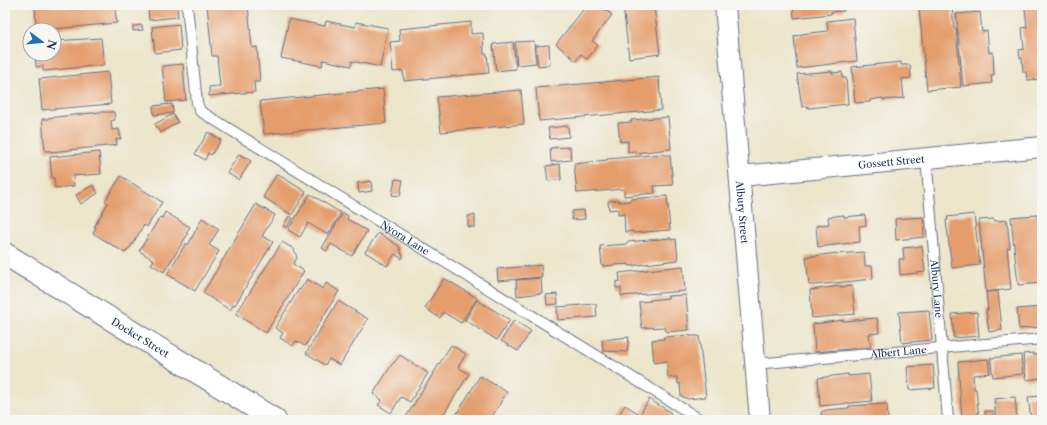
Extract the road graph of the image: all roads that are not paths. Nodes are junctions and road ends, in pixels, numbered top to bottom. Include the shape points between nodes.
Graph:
1 (187, 5) edge
2 (725, 5) edge
3 (1042, 146) edge
4 (926, 157) junction
5 (741, 176) junction
6 (5, 254) edge
7 (1042, 340) edge
8 (941, 349) junction
9 (755, 364) junction
10 (275, 420) edge
11 (701, 420) edge
12 (760, 420) edge
13 (948, 420) edge

1 - 11 lane, Nyora Lane via 197,103 200,111
2 - 5 street, Albury Street
3 - 4 street, Gossett Street
4 - 5 street, Gossett Street
4 - 8 lane, Albury Lane
5 - 9 street, Albury Street
6 - 10 main road, Docker Street
7 - 8 lane, Albert Lane
8 - 9 lane, Albert Lane
8 - 13 lane, Albury Lane
9 - 12 street, Albury Street

